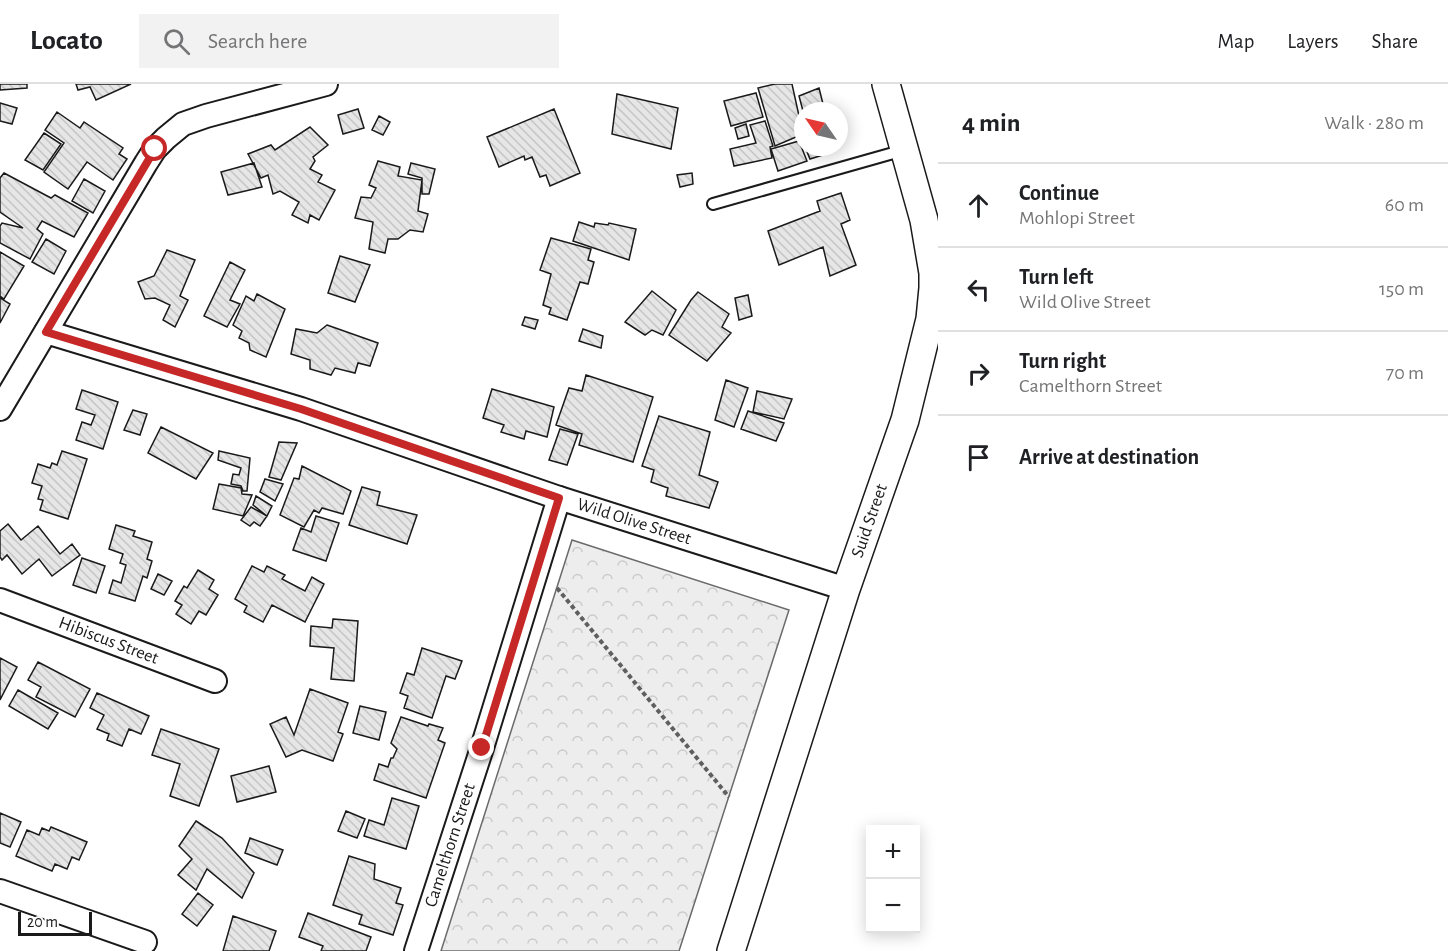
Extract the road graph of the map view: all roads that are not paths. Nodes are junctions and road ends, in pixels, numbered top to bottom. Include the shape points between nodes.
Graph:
1 (326, 84) edge
2 (886, 84) edge
3 (904, 150) junction
4 (712, 204) dead end
5 (46, 332) junction
6 (0, 409) edge
7 (559, 498) junction
8 (846, 589) junction
9 (0, 600) edge
10 (215, 681) dead end
11 (0, 891) edge
12 (145, 942) dead end
13 (416, 951) edge
14 (731, 951) edge

1 - 5 street via 206,116 183,124 166,138 146,162
2 - 3 street, Suid Street
3 - 4 lane
3 - 8 street, Suid Street via 932,262 930,319 905,420
5 - 6 street
5 - 7 street, Wild Olive Street via 301,409
7 - 8 street, Wild Olive Street
7 - 13 street, Camelthorn Street
8 - 14 street, Suid Street
9 - 10 street, Hibiscus Street
11 - 12 street

